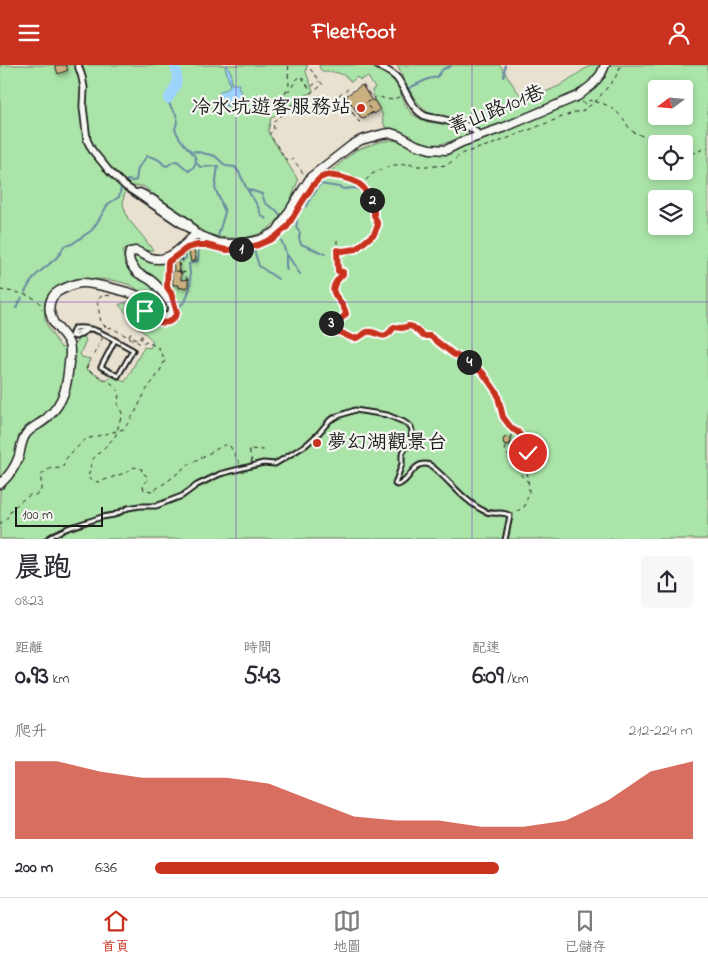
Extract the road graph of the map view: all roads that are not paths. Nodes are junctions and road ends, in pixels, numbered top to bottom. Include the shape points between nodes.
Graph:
1 (78, 65) edge
2 (377, 65) edge
3 (605, 65) edge
4 (479, 136) junction
5 (136, 193) junction
6 (146, 195) junction
7 (156, 200) junction
8 (196, 234) junction
9 (69, 337) junction
10 (116, 340) junction
11 (0, 484) edge
12 (46, 539) edge
13 (505, 539) edge

1 - 5 street via 84,88 87,140 110,172
2 - 4 street via 396,78 412,104 426,117 462,124 473,128
3 - 4 street, 菁山路101巷 via 592,85 578,96
4 - 8 street, 菁山路101巷 via 446,150 416,145 391,133 361,140 311,177 277,231 260,240 230,244
5 - 6 street
5 - 7 street via 141,190
5 - 8 street
6 - 7 street
6 - 8 street
7 - 8 street via 188,222
8 - 9 street via 168,257 151,258 136,251 129,255 138,273 150,279 173,306 170,315 164,318 158,315 137,296 84,282 57,292 50,303 53,323
9 - 10 lane via 91,329
9 - 11 street via 66,390 46,419 25,435 14,468
10 - 10 lane via 133,350 118,376 101,367
12 - 13 lane via 68,528 128,508 156,506 182,496 220,474 263,463 275,464 306,445 330,420 355,410 387,415 411,427 395,484 402,484 415,468 425,463 473,505 495,514 507,513 510,516

